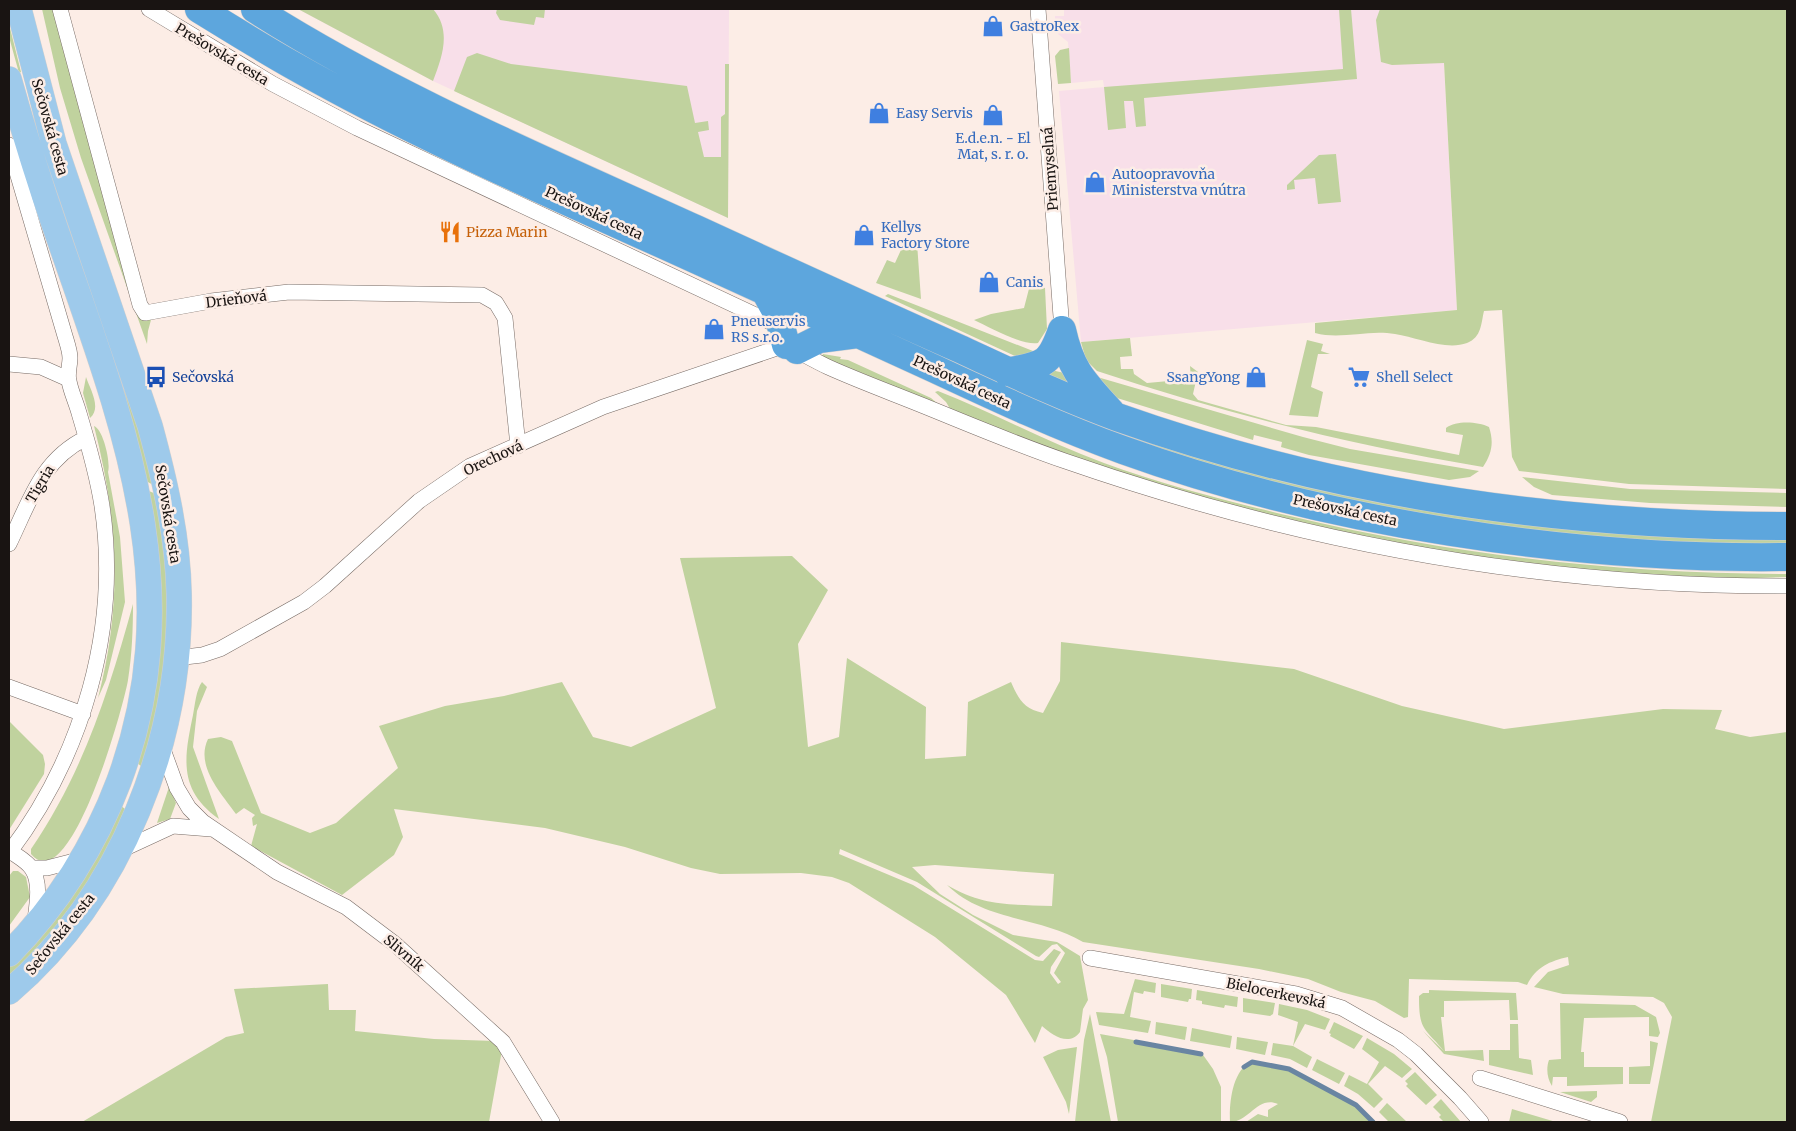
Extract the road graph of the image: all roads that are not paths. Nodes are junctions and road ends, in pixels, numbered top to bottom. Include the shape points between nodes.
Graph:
1 (19, 9) edge
2 (60, 9) edge
3 (149, 9) edge
4 (199, 9) edge
5 (255, 9) edge
6 (1038, 9) edge
7 (9, 79) edge
8 (9, 145) edge
9 (765, 291) junction
10 (1062, 330) junction
11 (860, 334) junction
12 (788, 341) junction
13 (9, 364) edge
14 (1007, 372) junction
15 (68, 379) junction
16 (1113, 415) junction
17 (86, 438) junction
18 (518, 446) junction
19 (1787, 526) edge
20 (9, 544) edge
21 (1787, 557) edge
22 (1787, 586) edge
23 (176, 658) junction
24 (9, 687) edge
25 (83, 714) junction
26 (160, 742) junction
27 (214, 830) junction
28 (9, 852) edge
29 (118, 852) junction
30 (82, 859) junction
31 (32, 868) junction
32 (35, 925) junction
33 (9, 954) edge
34 (1090, 958) dead end
35 (9, 992) edge
36 (1480, 1078) dead end
37 (552, 1122) edge
38 (1481, 1122) edge
39 (1620, 1122) edge

1 - 23 main road, Sečovská cesta via 54,144 136,382 160,462 173,528 179,593
2 - 18 street, Drieňová via 140,305 145,313 289,292 482,295 496,303 505,318
3 - 12 street, Prešovská cesta via 273,84 358,128 772,320
4 - 9 highway, Prešovská cesta via 294,66 417,130
5 - 14 highway, Prešovská cesta via 348,63 465,122
6 - 10 street, Priemyselná
7 - 30 main road, Sečovská cesta via 40,183 115,402 137,487 147,546 150,634 143,694 132,742 114,794
8 - 15 street via 65,336 70,357
9 - 11 highway, Prešovská cesta
9 - 12 highway
10 - 14 highway via 1054,352 1044,363
10 - 16 highway via 1074,370
11 - 12 highway
11 - 21 highway, Prešovská cesta via 1091,438 1277,496 1411,524 1555,545 1683,555
12 - 18 street, Orechová via 603,407
12 - 22 street, Prešovská cesta via 836,370 1063,461 1194,503 1293,529 1430,557 1564,576 1671,584
13 - 15 street via 41,367
14 - 16 highway, Prešovská cesta
15 - 17 street
16 - 19 highway, Prešovská cesta via 1260,460 1443,500 1601,519
17 - 20 street, Tigria via 59,454 46,472
17 - 25 street via 102,506 106,569 103,624
18 - 23 street, Orechová via 470,466 418,501 304,602 211,653
23 - 26 main road, Sečovská cesta
24 - 25 street
25 - 28 street via 57,776
26 - 27 street, Slivník via 182,798
26 - 29 main road, Sečovská cesta via 140,803
27 - 29 street via 173,826
27 - 37 street, Slivník via 277,872 346,907 395,944 503,1042
28 - 31 street
29 - 35 main road, Sečovská cesta via 64,933
30 - 31 street via 47,868
30 - 32 main road, Sečovská cesta
31 - 32 street via 37,890
32 - 33 main road, Sečovská cesta
34 - 38 street, Bielocerkevská via 1296,994 1342,1008 1416,1054
36 - 39 street

